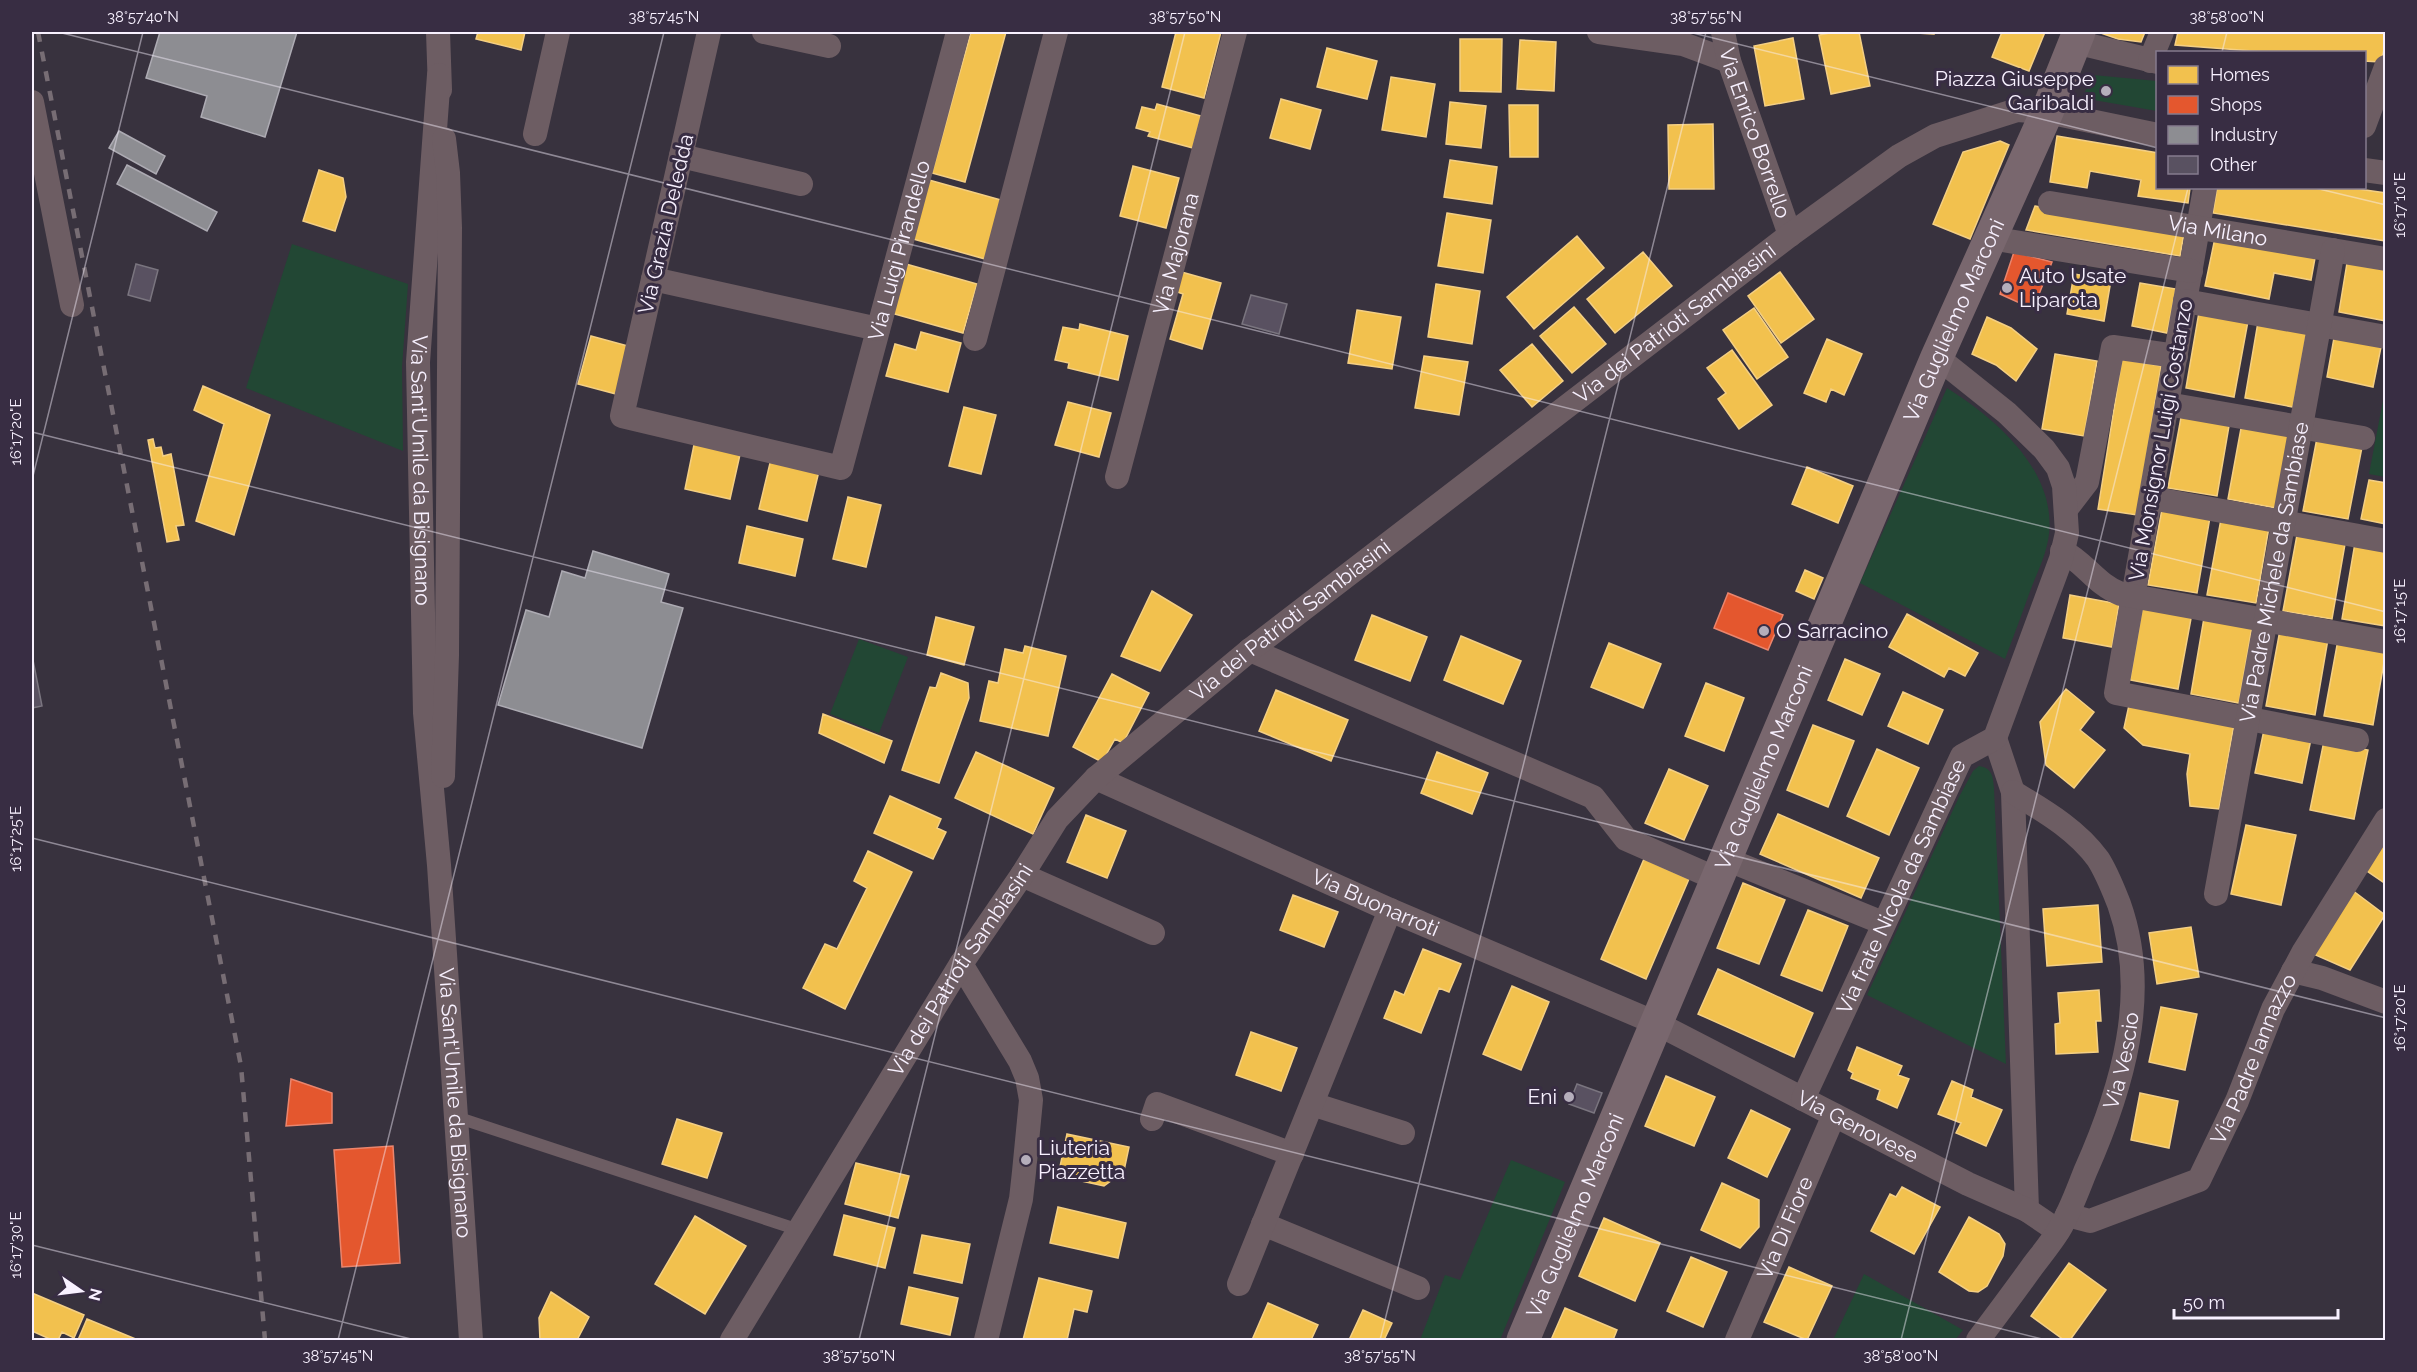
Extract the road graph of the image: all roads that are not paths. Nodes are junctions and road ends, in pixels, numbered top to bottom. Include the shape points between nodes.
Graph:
1 (438, 32) edge
2 (558, 32) edge
3 (709, 32) edge
4 (764, 32) edge
5 (958, 32) edge
6 (1056, 32) edge
7 (1235, 32) edge
8 (1599, 32) edge
9 (1723, 32) edge
10 (2162, 32) edge
11 (2077, 37) edge
12 (829, 46) dead end
13 (2157, 51) edge
14 (1729, 61) junction
15 (2154, 62) edge
16 (2378, 79) edge
17 (32, 102) edge
18 (2047, 111) junction
19 (2366, 119) edge
20 (535, 134) dead end
21 (2156, 135) edge
22 (681, 156) junction
23 (2366, 170) edge
24 (2385, 173) edge
25 (801, 184) dead end
26 (2205, 189) edge
27 (2050, 203) dead end
28 (2199, 227) junction
29 (1790, 235) junction
30 (1990, 238) junction
31 (2333, 250) junction
32 (2385, 259) edge
33 (2191, 271) junction
34 (653, 279) junction
35 (2186, 301) junction
36 (72, 305) dead end
37 (2320, 325) junction
38 (878, 328) junction
39 (2385, 337) edge
40 (975, 339) dead end
41 (2176, 356) junction
42 (1937, 357) junction
43 (2167, 404) junction
44 (2301, 427) junction
45 (2363, 438) dead end
46 (841, 468) joint
47 (1117, 477) dead end
48 (2151, 498) junction
49 (2067, 508) junction
50 (2284, 522) junction
51 (2385, 541) edge
52 (2062, 551) junction
53 (2133, 597) junction
54 (2266, 621) junction
55 (2385, 642) edge
56 (1250, 650) junction
57 (2248, 719) junction
58 (1995, 738) junction
59 (2357, 740) dead end
60 (1096, 778) junction
61 (2013, 792) junction
62 (2385, 820) edge
63 (1721, 869) junction
64 (1022, 875) junction
65 (2217, 894) dead end
66 (1390, 910) junction
67 (1883, 923) junction
68 (1153, 933) dead end
69 (962, 964) junction
70 (2293, 971) junction
71 (2385, 1002) edge
72 (1656, 1023) junction
73 (1803, 1099) junction
74 (1312, 1104) junction
75 (1834, 1115) junction
76 (456, 1118) junction
77 (1152, 1119) dead end
78 (1403, 1133) dead end
79 (1292, 1154) junction
80 (2027, 1210) junction
81 (2062, 1223) junction
82 (1263, 1224) junction
83 (799, 1230) junction
84 (1239, 1284) dead end
85 (1418, 1288) dead end
86 (471, 1341) edge
87 (732, 1341) edge
88 (986, 1341) edge
89 (1523, 1341) edge
90 (1737, 1341) edge
91 (1978, 1341) edge

1 - 76 street, Via Sant'Umile da Bisignano via 450,228 447,655 440,865
2 - 20 street
3 - 22 street, Via Grazia Deledda
4 - 12 street
5 - 38 street, Via Luigi Pirandello
6 - 40 street
7 - 47 street, Via Majorana
8 - 14 street via 1683,44
9 - 14 street, Via Enrico Borrello
10 - 13 street
11 - 15 street
11 - 18 main road, Via Guglielmo Marconi
14 - 29 street, Via Enrico Borrello
16 - 19 street
17 - 36 street
18 - 21 street, Via dei Patrioti Sambiasini
18 - 29 street, Via dei Patrioti Sambiasini via 2017,110 1935,136 1899,156
18 - 30 main road, Via Guglielmo Marconi
22 - 25 street
22 - 34 street, Via Grazia Deledda
23 - 24 street
26 - 28 street, Via Monsignor Luigi Costanzo
27 - 28 street, Via Milano
28 - 31 street, Via Milano
28 - 33 street, Via Monsignor Luigi Costanzo
29 - 56 street, Via dei Patrioti Sambiasini
30 - 33 street
30 - 42 main road, Via Guglielmo Marconi
31 - 32 street, Via Milano
31 - 37 street, Via Padre Michele da Sambiase
33 - 35 street, Via Monsignor Luigi Costanzo
34 - 38 street
34 - 46 street, Via Grazia Deledda via 622,416
35 - 37 street
35 - 41 street, Via Monsignor Luigi Costanzo
37 - 39 street
37 - 44 street, Via Padre Michele da Sambiase
38 - 46 street, Via Luigi Pirandello
41 - 43 street, Via Monsignor Luigi Costanzo
41 - 49 street via 2113,347 2087,482
42 - 49 street via 2007,413 2044,449 2058,468
42 - 63 main road, Via Guglielmo Marconi
43 - 44 street
43 - 48 street, Via Monsignor Luigi Costanzo
44 - 45 street
44 - 50 street, Via Padre Michele da Sambiase
48 - 50 street
48 - 53 street, Via Monsignor Luigi Costanzo
49 - 52 street
50 - 51 street
50 - 54 street, Via Padre Michele da Sambiase
52 - 53 street via 2100,584
52 - 58 street
53 - 54 street
53 - 57 street, Via Monsignor Luigi Costanzo via 2116,693
54 - 55 street
54 - 57 street, Via Padre Michele da Sambiase
56 - 60 street, Via dei Patrioti Sambiasini
56 - 63 street via 1593,797 1626,839
57 - 59 street
57 - 65 street, Via Padre Michele da Sambiase
58 - 61 street
58 - 67 street, Via frate Nicola da Sambiase via 1962,756
60 - 64 street, Via dei Patrioti Sambiasini via 1057,819
60 - 66 street, Via Buonarroti
61 - 80 street
61 - 81 street, Via Vescio via 2057,819 2098,859 2129,931 2134,984 2121,1070 2111,1110
62 - 70 street, Via Padre Iannazzo
63 - 67 street
63 - 72 main road, Via Guglielmo Marconi
64 - 68 street
64 - 69 street, Via dei Patrioti Sambiasini
66 - 72 street, Via Buonarroti
66 - 74 street
67 - 73 street, Via frate Nicola da Sambiase
69 - 83 street, Via dei Patrioti Sambiasini
69 - 88 street via 1020,1061 1030,1100 1021,1199
70 - 71 street
70 - 81 street, Via Padre Iannazzo via 2272,1009 2237,1101 2199,1180 2090,1221
72 - 73 street, Via Genovese
72 - 89 main road, Via Guglielmo Marconi
73 - 75 street, Via Genovese
74 - 78 street
74 - 79 street
75 - 80 street, Via Genovese
75 - 90 street, Via Di Fiore
76 - 83 lane
76 - 86 street, Via Sant'Umile da Bisignano
77 - 79 street via 1157,1104
79 - 82 street
80 - 81 street, Via Genovese
81 - 91 street, Via Vescio
82 - 84 street
82 - 85 street
83 - 87 street, Via dei Patrioti Sambiasini

